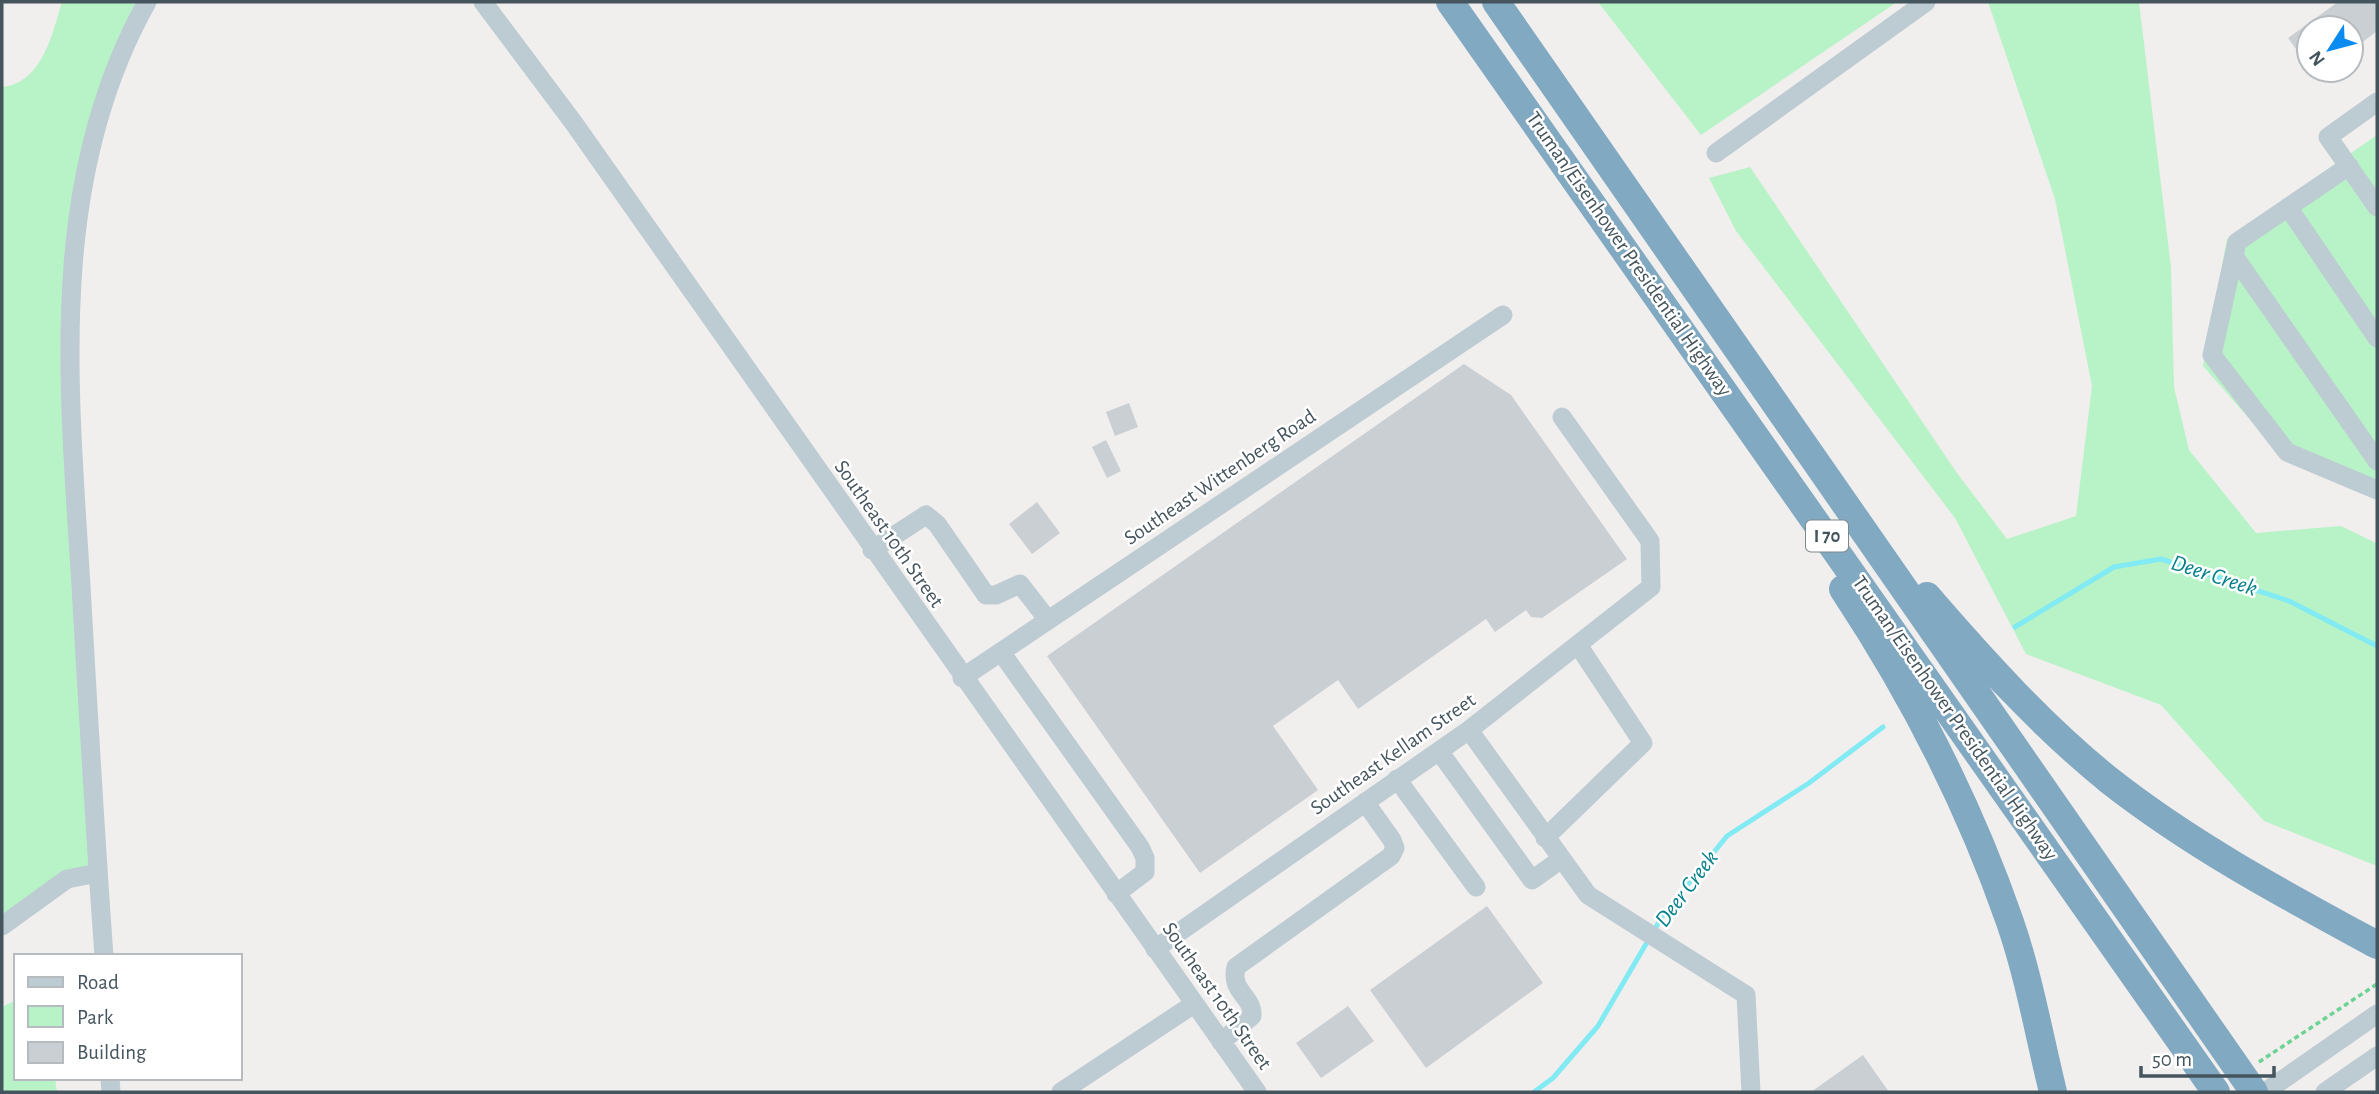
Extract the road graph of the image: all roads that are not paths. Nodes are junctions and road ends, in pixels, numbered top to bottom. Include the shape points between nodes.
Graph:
1 (147, 2) edge
2 (483, 2) edge
3 (1450, 2) edge
4 (1496, 2) edge
5 (1926, 2) edge
6 (2377, 102) edge
7 (1716, 153) dead end
8 (2349, 166) junction
9 (2377, 207) edge
10 (2288, 208) junction
11 (2234, 256) junction
12 (1503, 315) dead end
13 (2377, 338) edge
14 (1736, 405) junction
15 (1562, 418) dead end
16 (2377, 461) edge
17 (1815, 464) junction
18 (2377, 490) edge
19 (872, 550) junction
20 (1048, 620) junction
21 (1578, 645) junction
22 (1001, 652) junction
23 (962, 678) junction
24 (1469, 730) junction
25 (1439, 751) junction
26 (1397, 779) junction
27 (1365, 802) junction
28 (1545, 838) junction
29 (1560, 860) junction
30 (98, 873) junction
31 (1476, 887) dead end
32 (1116, 894) junction
33 (2, 926) edge
34 (2377, 945) edge
35 (1155, 949) junction
36 (104, 954) edge
37 (1194, 1004) junction
38 (2377, 1014) edge
39 (1221, 1042) junction
40 (2377, 1056) edge
41 (2243, 1072) edge
42 (2209, 1082) edge
43 (1061, 1092) edge
44 (1257, 1092) edge
45 (1751, 1092) edge
46 (2053, 1092) edge
47 (2265, 1092) edge
48 (2325, 1092) edge

1 - 30 street via 93,136 71,262 69,387
2 - 19 street, Southeast 10th Street via 573,122
3 - 14 highway, Truman/Eisenhower Presidential Highway / I 70
4 - 17 highway, Truman/Eisenhower Presidential Highway / I 70
5 - 7 street
6 - 8 street via 2328,137
8 - 9 street
8 - 10 street
10 - 11 street via 2237,242
10 - 13 street
11 - 16 street
11 - 18 street via 2212,355 2287,452
12 - 20 street, Southeast Wittenberg Road
14 - 42 highway, Truman/Eisenhower Presidential Highway / I 70
14 - 46 highway via 1798,522 1899,680 1958,792 2010,922
15 - 21 street, Southeast Kellam Street via 1650,541 1651,587
17 - 34 highway via 1962,637 2075,751 2217,856
17 - 41 highway, Truman/Eisenhower Presidential Highway / I 70
19 - 20 street via 926,515 986,595 1020,584
19 - 23 street, Southeast 10th Street
20 - 22 street, Southeast Wittenberg Road
21 - 24 street, Southeast Kellam Street
21 - 28 street via 1643,743
22 - 23 street, Southeast Wittenberg Road
22 - 32 street via 1140,847 1145,872
23 - 32 street, Southeast 10th Street
24 - 25 street, Southeast Kellam Street
24 - 28 street
25 - 26 street, Southeast Kellam Street
25 - 29 street via 1532,880
26 - 27 street, Southeast Kellam Street
26 - 31 street
27 - 35 street, Southeast Kellam Street
27 - 39 street via 1392,841 1391,856 1236,967 1236,985 1252,1016
28 - 29 street
29 - 45 street via 1602,907 1746,995
30 - 33 street via 67,879
30 - 36 street
32 - 35 street, Southeast 10th Street
35 - 37 street, Southeast 10th Street
37 - 39 street, Southeast 10th Street
37 - 43 street
38 - 47 street
39 - 44 street, Southeast 10th Street
40 - 48 street

